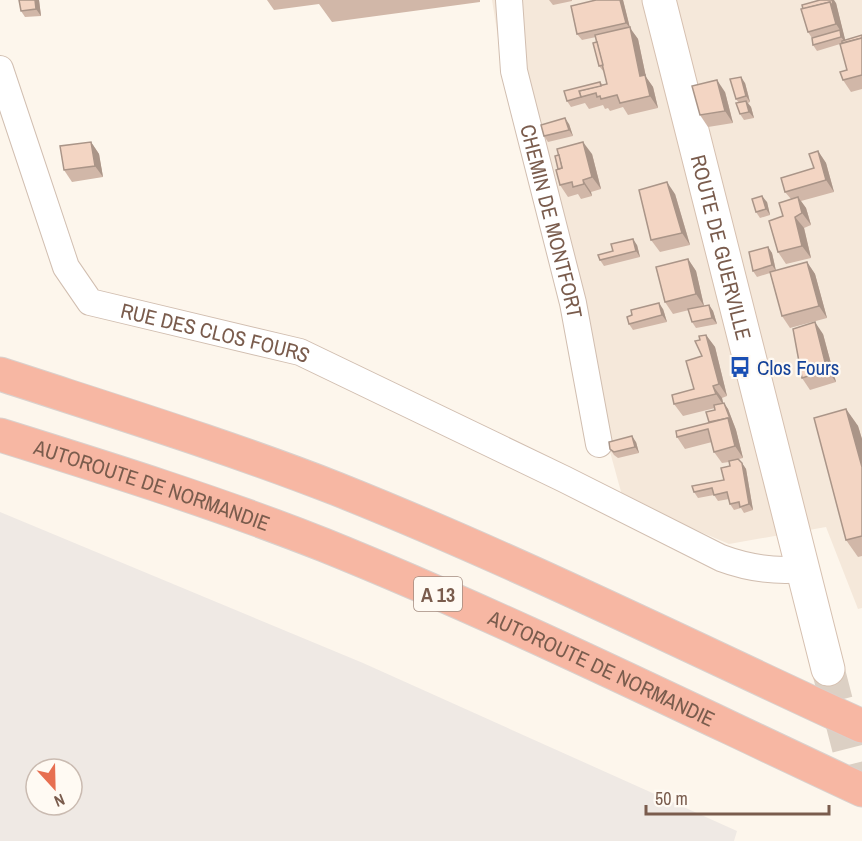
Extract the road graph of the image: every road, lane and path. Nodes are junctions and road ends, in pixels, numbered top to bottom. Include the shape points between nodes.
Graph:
1 (509, 0) edge
2 (659, 0) edge
3 (0, 69) edge
4 (0, 375) edge
5 (0, 435) edge
6 (599, 444) dead end
7 (803, 569) junction
8 (828, 669) tunnel mouth
9 (862, 726) edge
10 (862, 790) edge

1 - 6 street, CHEMIN DE MONTFORT via 514,71 573,303
2 - 7 street, ROUTE DE GUERVILLE
3 - 7 street, RUE DES CLOS FOURS via 66,267 90,302 300,352 741,566
4 - 9 highway, A 13 via 169,429 337,489 544,579
5 - 10 highway, AUTOROUTE DE NORMANDIE / A 13 via 146,481 323,545 516,628
7 - 8 street, ROUTE DE GUERVILLE

